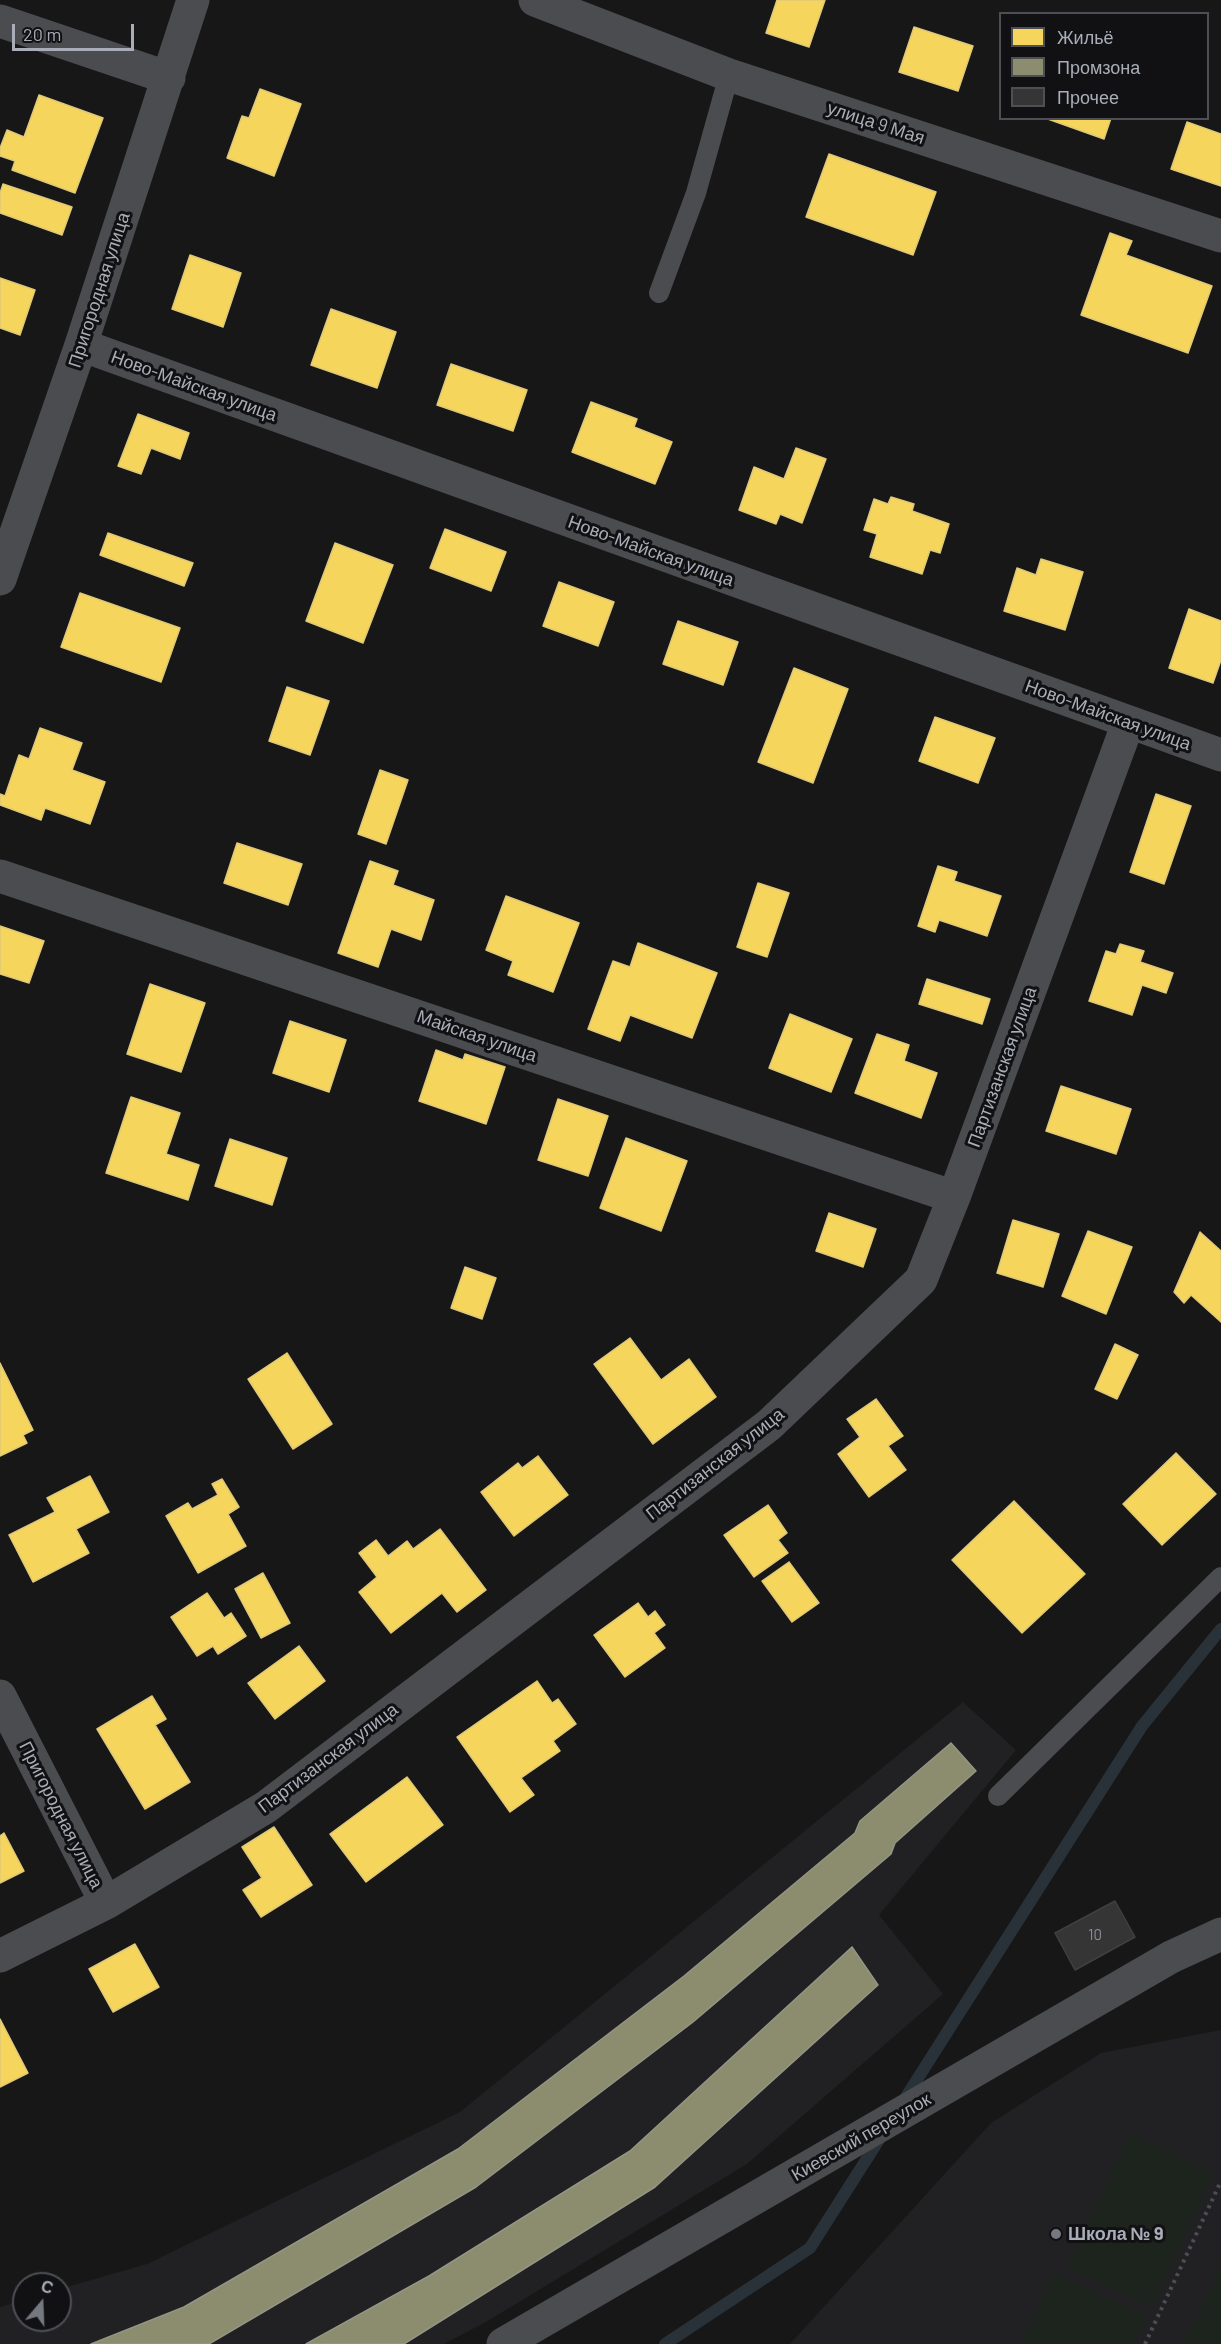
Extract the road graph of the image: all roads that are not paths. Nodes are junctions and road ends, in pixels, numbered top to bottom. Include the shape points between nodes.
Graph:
1 (193, 0) edge
2 (535, 0) edge
3 (0, 21) edge
4 (729, 75) junction
5 (169, 78) junction
6 (1221, 236) edge
7 (659, 293) dead end
8 (81, 345) junction
9 (0, 579) edge
10 (1128, 723) junction
11 (1221, 755) edge
12 (0, 876) edge
13 (954, 1197) junction
14 (1221, 1577) edge
15 (0, 1696) edge
16 (998, 1796) dead end
17 (106, 1903) junction
18 (1221, 1934) edge
19 (0, 1956) edge
20 (503, 2344) edge

1 - 5 street, Пригородная улица
2 - 4 street, улица 9 Мая
3 - 5 street
4 - 6 street, улица 9 Мая
4 - 7 lane via 696,193
5 - 8 street, Пригородная улица
8 - 9 street, Пригородная улица
8 - 10 street, Ново-Майская улица
10 - 11 street, Ново-Майская улица
10 - 13 street, Партизанская улица
12 - 13 street, Майская улица
13 - 17 street, Партизанская улица via 921,1280 769,1425 266,1807
14 - 16 lane
15 - 17 street, Пригородная улица
17 - 19 street, Партизанская улица
18 - 20 street, Киевский переулок via 1171,1957

